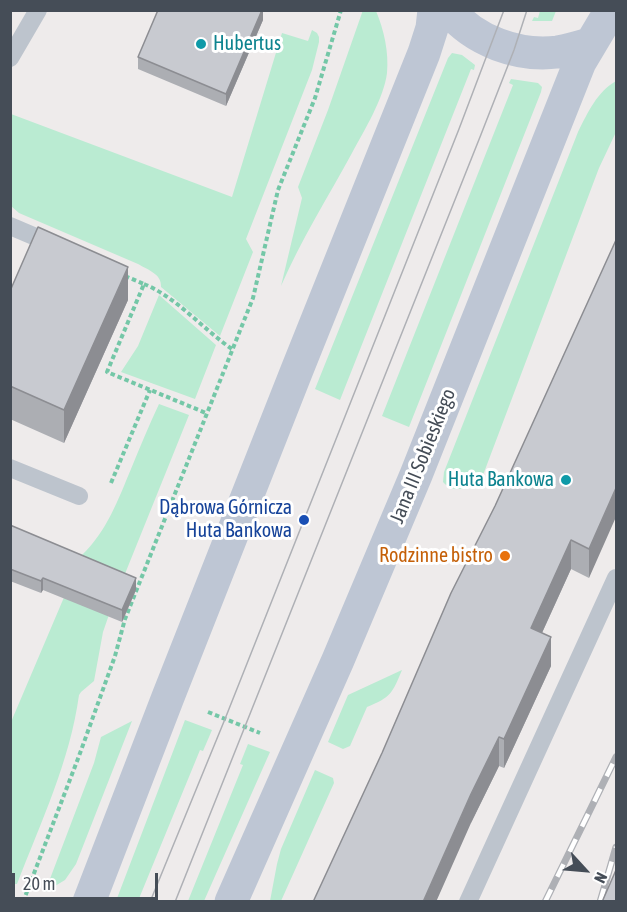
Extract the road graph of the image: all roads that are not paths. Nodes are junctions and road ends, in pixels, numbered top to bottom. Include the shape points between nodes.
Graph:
1 (38, 10) edge
2 (434, 10) edge
3 (449, 10) edge
4 (611, 10) edge
5 (589, 44) junction
6 (10, 58) edge
7 (10, 225) edge
8 (106, 268) edge
9 (10, 468) edge
10 (79, 496) road end
11 (616, 578) edge
12 (89, 902) edge
13 (231, 902) edge
14 (468, 902) edge

1 - 6 lane
2 - 12 main road via 424,53
3 - 5 main road via 465,28 514,50 558,52
4 - 5 main road, Jana III Sobieskiego
5 - 13 main road, Jana III Sobieskiego via 412,485
7 - 8 lane
9 - 10 lane
11 - 14 lane

